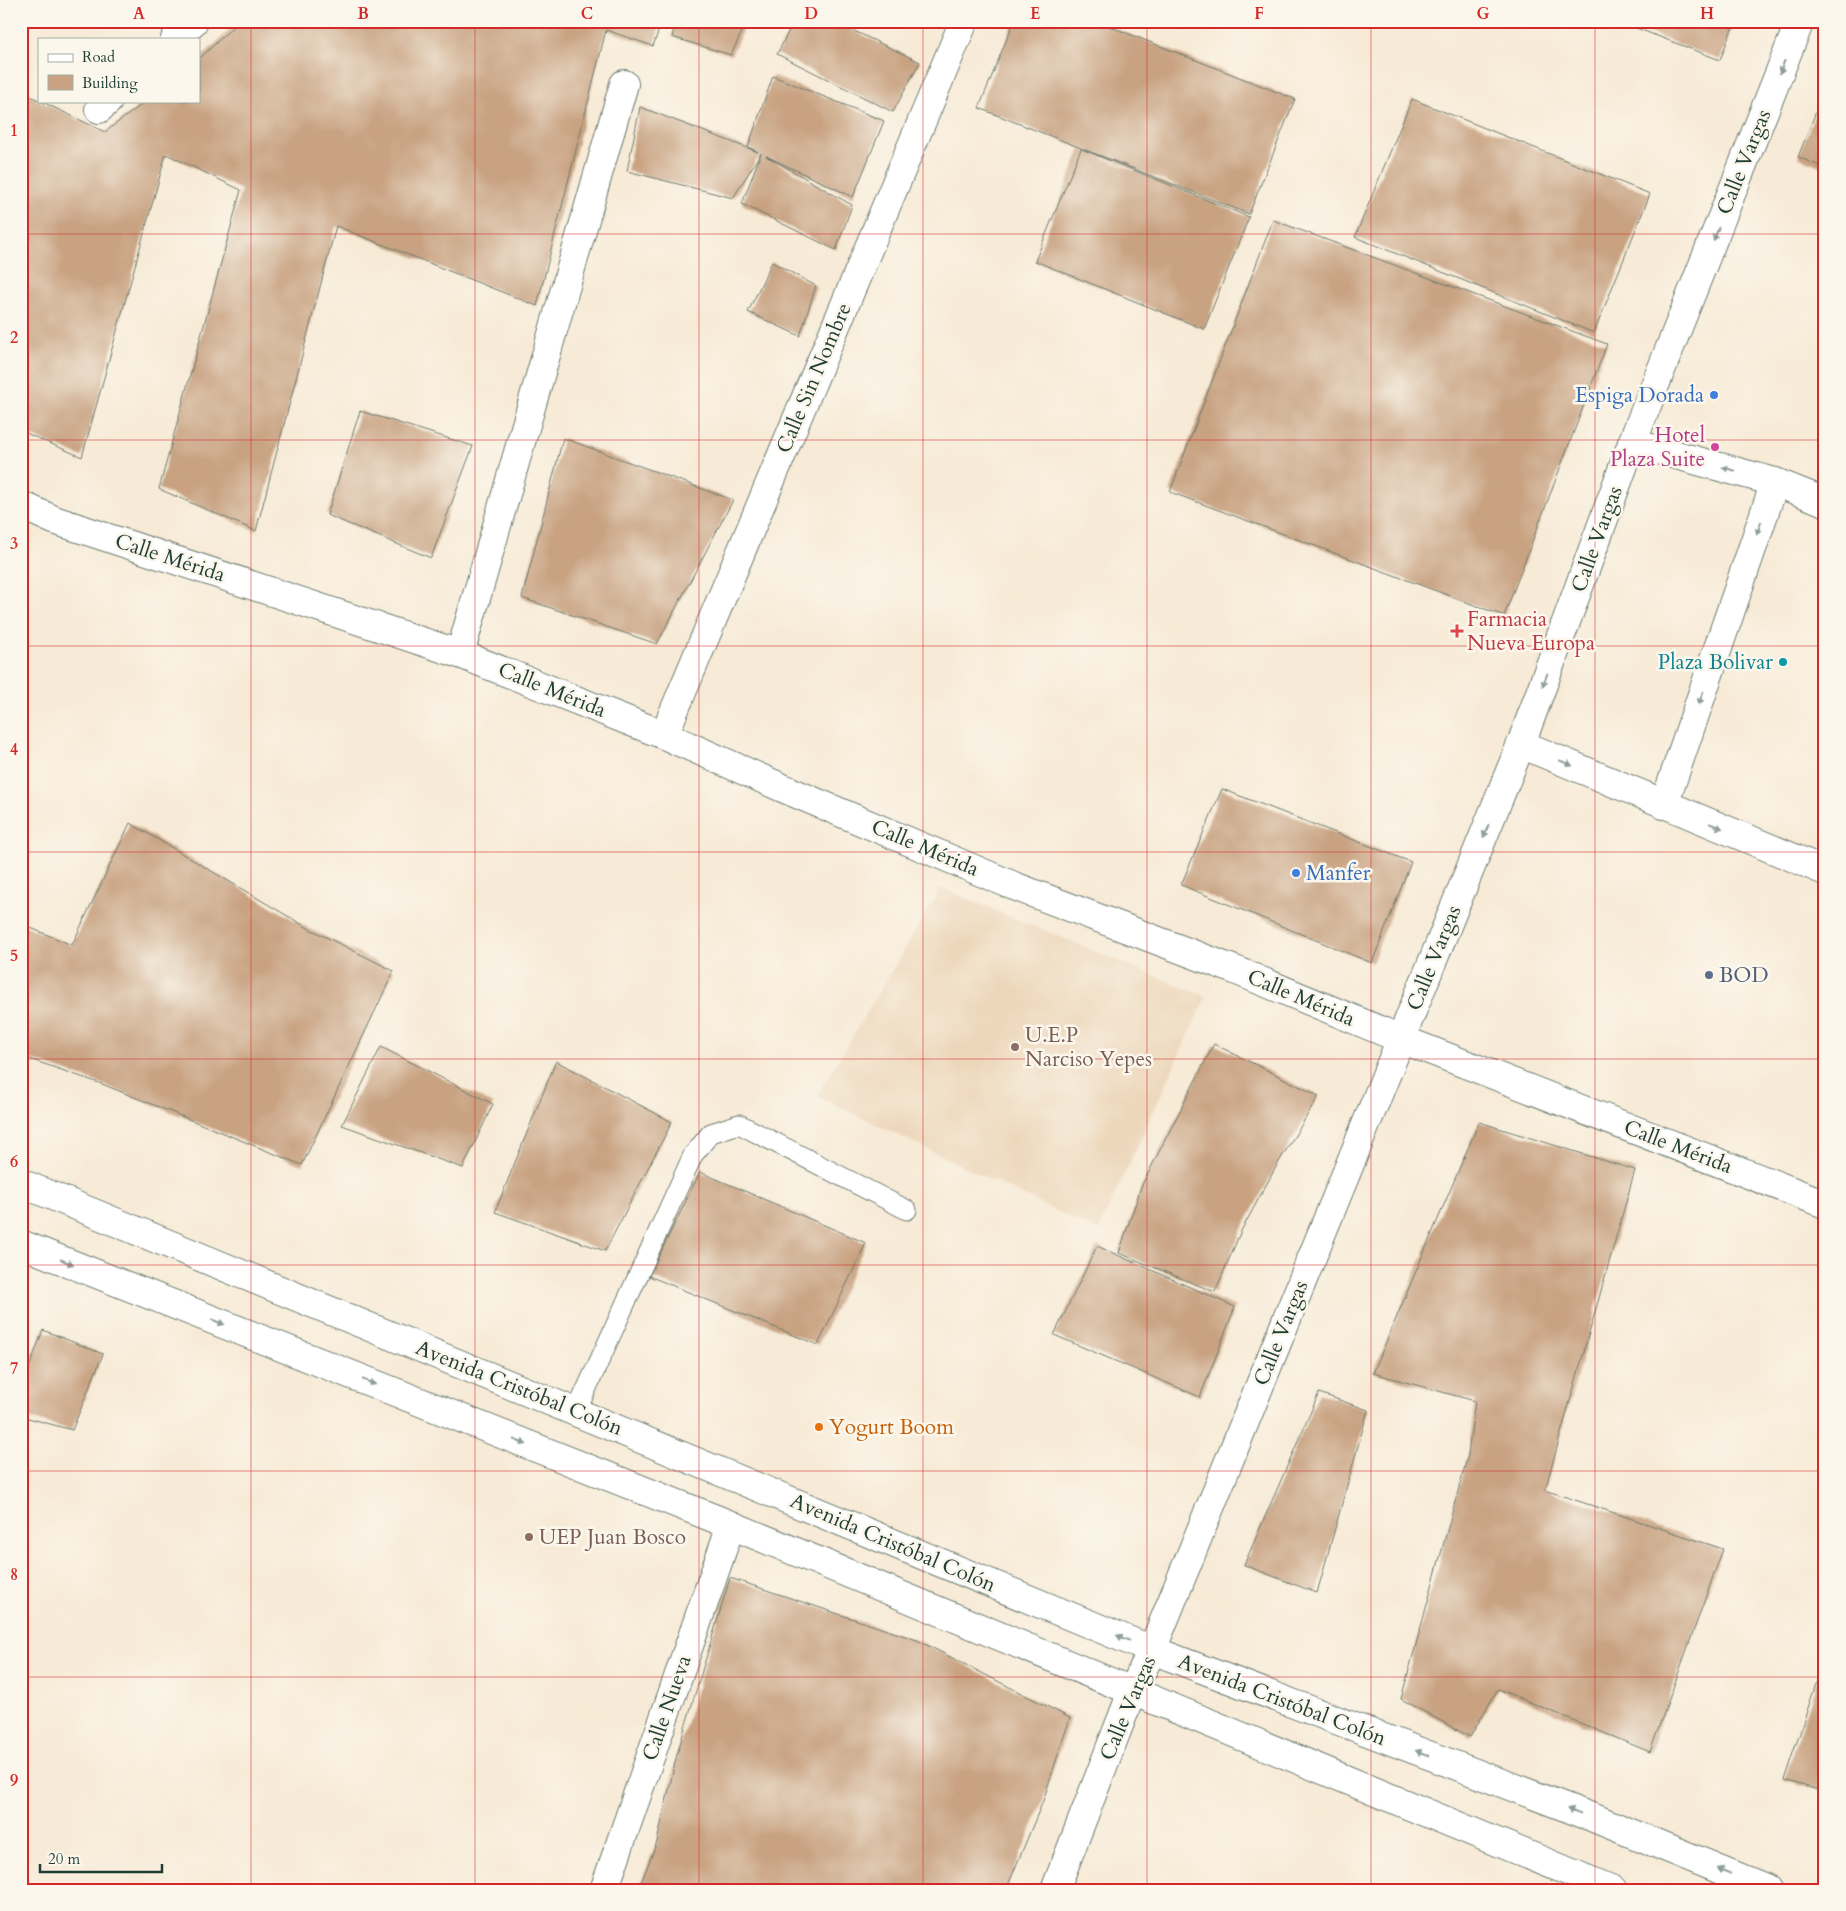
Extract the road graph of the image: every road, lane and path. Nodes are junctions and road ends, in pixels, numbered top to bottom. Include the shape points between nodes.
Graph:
1 (194, 21) edge
2 (964, 21) edge
3 (1800, 21) edge
4 (176, 38) edge
5 (624, 84) dead end
6 (1632, 443) junction
7 (1775, 482) junction
8 (1825, 502) edge
9 (21, 505) edge
10 (460, 654) junction
11 (664, 735) junction
12 (1521, 744) junction
13 (1664, 805) junction
14 (1825, 871) edge
15 (1401, 1039) junction
16 (21, 1183) edge
17 (1825, 1204) edge
18 (907, 1210) dead end
19 (21, 1244) edge
20 (576, 1412) junction
21 (731, 1525) junction
22 (1152, 1650) junction
23 (1132, 1692) junction
24 (1578, 1883) edge
25 (604, 1890) edge
26 (1055, 1890) edge
27 (1613, 1890) edge
28 (1770, 1890) edge

1 - 4 street
2 - 11 street, Calle Sin Nombre
3 -> 6 street, Calle Vargas
5 - 10 street
7 -> 6 street
6 -> 12 street, Calle Vargas
7 - 8 street
7 -> 13 street
9 - 10 street, Calle Mérida via 54,520
10 - 11 street, Calle Mérida
11 - 15 street, Calle Mérida via 1014,886 1235,970
12 -> 13 street
12 -> 15 street, Calle Vargas
13 -> 14 street
15 - 17 street, Calle Mérida
15 - 22 street, Calle Vargas
16 - 20 street, Avenida Cristóbal Colón
18 - 20 lane via 739,1124 711,1133 693,1154
19 -> 21 street
22 -> 20 street, Avenida Cristóbal Colón
21 - 23 street
21 - 25 street, Calle Nueva
22 - 23 street, Calle Vargas
28 -> 22 street, Avenida Cristóbal Colón via 1594,1818
23 - 24 street
23 - 26 street, Calle Vargas
24 - 27 street

